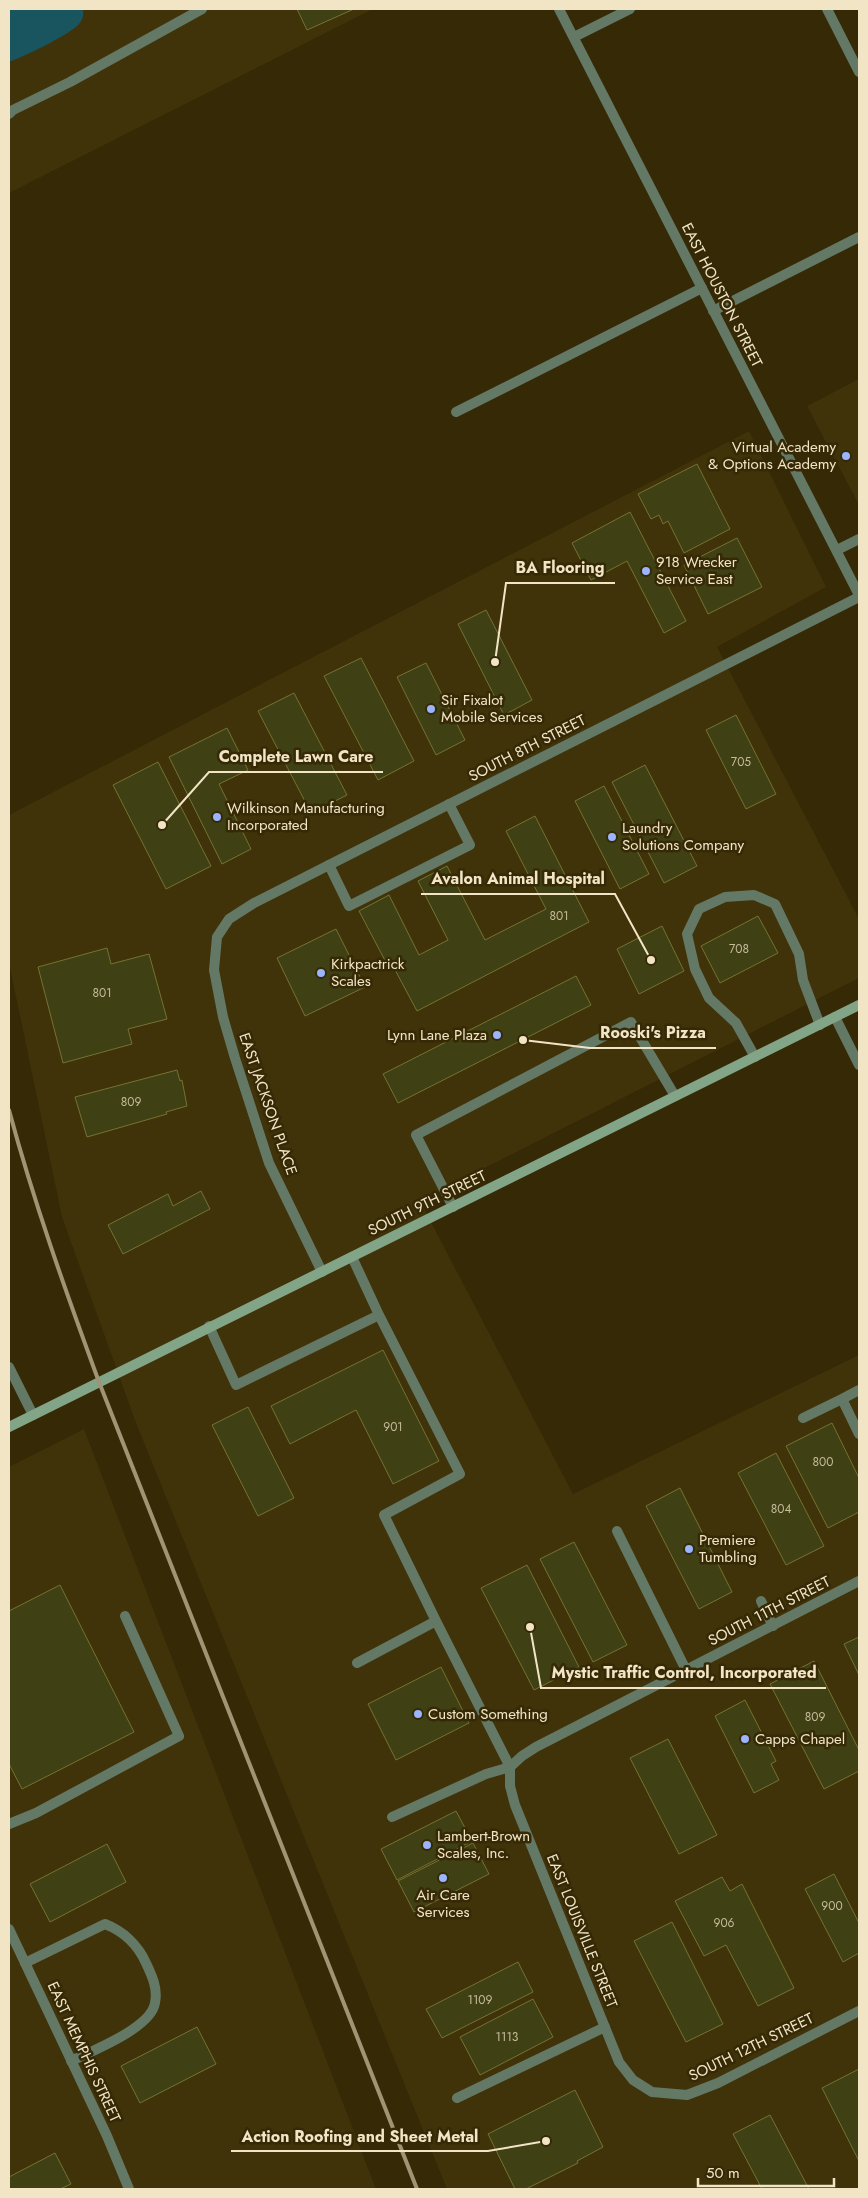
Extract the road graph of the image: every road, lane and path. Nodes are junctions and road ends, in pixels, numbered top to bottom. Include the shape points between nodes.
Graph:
1 (202, 9) edge
2 (559, 9) edge
3 (630, 9) edge
4 (827, 9) edge
5 (574, 38) junction
6 (859, 72) edge
7 (9, 114) edge
8 (859, 237) edge
9 (702, 288) junction
10 (714, 311) junction
11 (456, 412) dead end
12 (859, 539) edge
13 (837, 550) junction
14 (859, 596) edge
15 (449, 804) junction
16 (329, 865) junction
17 (217, 937) joint
18 (859, 1005) edge
19 (835, 1017) junction
20 (820, 1025) junction
21 (755, 1057) junction
22 (859, 1066) edge
23 (675, 1096) junction
24 (453, 1206) junction
25 (352, 1257) junction
26 (322, 1272) junction
27 (379, 1315) junction
28 (210, 1326) junction
29 (9, 1367) edge
30 (859, 1390) edge
31 (842, 1399) junction
32 (33, 1415) junction
33 (803, 1418) dead end
34 (9, 1427) edge
35 (859, 1434) edge
36 (617, 1531) dead end
37 (859, 1581) edge
38 (761, 1601) dead end
39 (125, 1616) dead end
40 (436, 1621) junction
41 (773, 1626) junction
42 (357, 1663) dead end
43 (686, 1670) junction
44 (510, 1768) junction
45 (392, 1817) dead end
46 (9, 1824) edge
47 (9, 1929) edge
48 (25, 1963) junction
49 (859, 2011) edge
50 (605, 2027) junction
51 (71, 2061) junction
52 (652, 2092) joint
53 (457, 2098) dead end
54 (129, 2189) edge

1 - 7 street
2 - 5 street, EAST HOUSTON STREET
3 - 5 street
4 - 6 street
5 - 9 street, EAST HOUSTON STREET
8 - 10 street
9 - 10 street, EAST HOUSTON STREET
9 - 11 street
10 - 13 street, EAST HOUSTON STREET
12 - 13 street
13 - 14 street, EAST HOUSTON STREET
14 - 15 street, SOUTH 8TH STREET
15 - 16 street, SOUTH 8TH STREET
15 - 16 street via 470,845 349,906
16 - 17 street, SOUTH 8TH STREET via 240,911
17 - 26 street, EAST JACKSON PLACE via 214,970 235,1058 269,1163
18 - 19 main road, SOUTH 9TH STREET
19 - 20 main road, SOUTH 9TH STREET
19 - 22 street
20 - 21 main road, SOUTH 9TH STREET
20 - 21 street via 803,980 799,954 775,904 754,894 726,897 699,908 687,934 695,969 709,998 736,1024
21 - 23 main road, SOUTH 9TH STREET
23 - 24 main road, SOUTH 9TH STREET
23 - 24 street via 631,1022 416,1136
24 - 25 main road, SOUTH 9TH STREET
25 - 26 main road, SOUTH 9TH STREET
25 - 27 street
26 - 28 main road, SOUTH 9TH STREET
27 - 28 street via 236,1385
27 - 40 street via 460,1474 384,1514
28 - 32 main road, SOUTH 9TH STREET
29 - 32 street
30 - 31 street
31 - 33 street
31 - 35 street
32 - 34 main road, SOUTH 9TH STREET
36 - 43 street
37 - 41 street, SOUTH 11TH STREET
38 - 41 street
39 - 46 street via 179,1736 36,1813
40 - 42 street
40 - 44 street
41 - 43 street, SOUTH 11TH STREET
43 - 44 street, SOUTH 11TH STREET via 536,1747
44 - 45 street via 477,1778
44 - 50 street, EAST LOUISVILLE STREET via 515,1805
47 - 48 street, EAST MEMPHIS STREET
48 - 51 street, EAST MEMPHIS STREET
48 - 51 street via 105,1924 116,1928 133,1943 144,1959 155,1983 155,2004 147,2018 121,2037
49 - 52 street, SOUTH 12TH STREET via 718,2083 687,2095
50 - 52 street, EAST LOUISVILLE STREET via 619,2062 633,2080
50 - 53 street
51 - 54 street, EAST MEMPHIS STREET

